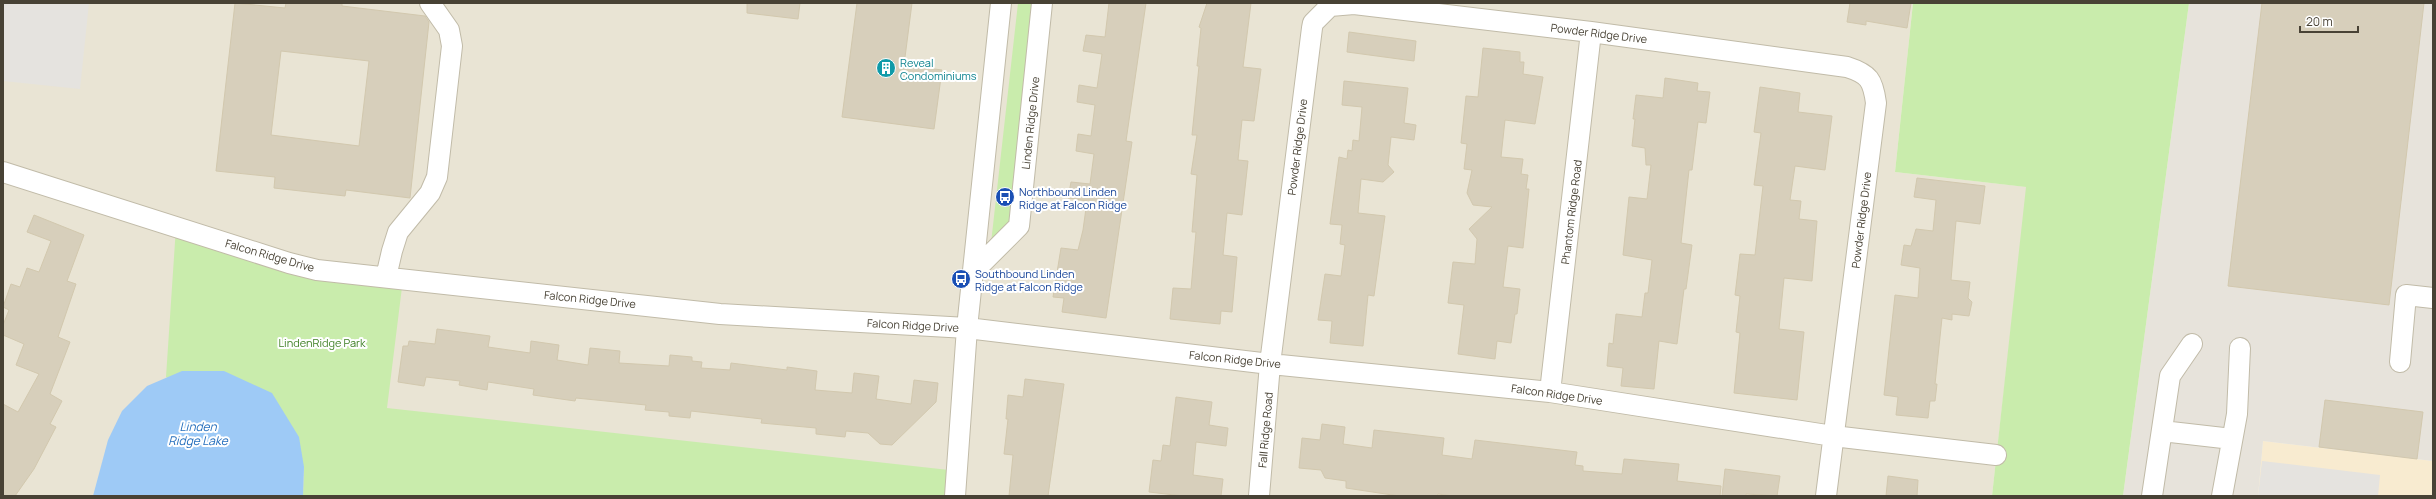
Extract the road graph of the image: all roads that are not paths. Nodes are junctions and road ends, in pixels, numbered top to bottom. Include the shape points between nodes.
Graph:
1 (430, 3) edge
2 (1001, 3) edge
3 (1042, 3) edge
4 (1591, 32) junction
5 (3, 172) edge
6 (973, 272) junction
7 (386, 277) junction
8 (2433, 298) edge
9 (967, 328) junction
10 (2192, 344) dead end
11 (2240, 348) dead end
12 (2400, 362) dead end
13 (1270, 364) junction
14 (1550, 392) junction
15 (2162, 430) junction
16 (1833, 436) junction
17 (2232, 439) junction
18 (1996, 455) dead end
19 (955, 496) edge
20 (1259, 496) edge
21 (1826, 496) edge
22 (2152, 496) edge
23 (2222, 496) edge

1 - 7 street via 449,30 452,46 437,178 430,193 398,232
2 - 6 street
3 - 6 street, Linden Ridge Drive via 1018,226
4 - 13 street, Powder Ridge Drive via 1354,4 1330,6 1313,23
4 - 14 street, Phantom Ridge Road
4 - 16 street, Powder Ridge Drive via 1847,67 1862,72 1873,85 1876,103
5 - 7 street, Falcon Ridge Drive via 289,263 317,270
6 - 9 street
7 - 9 street, Falcon Ridge Drive via 720,314
8 - 12 street via 2406,295
9 - 13 street, Falcon Ridge Drive
9 - 19 street
10 - 15 street via 2170,376
11 - 17 street via 2237,414
13 - 14 street, Falcon Ridge Drive
13 - 20 street, Fall Ridge Road
14 - 16 street, Falcon Ridge Drive
15 - 17 street
15 - 22 street
16 - 18 street, Falcon Ridge Drive
16 - 21 street, Powder Ridge Drive
17 - 23 street

